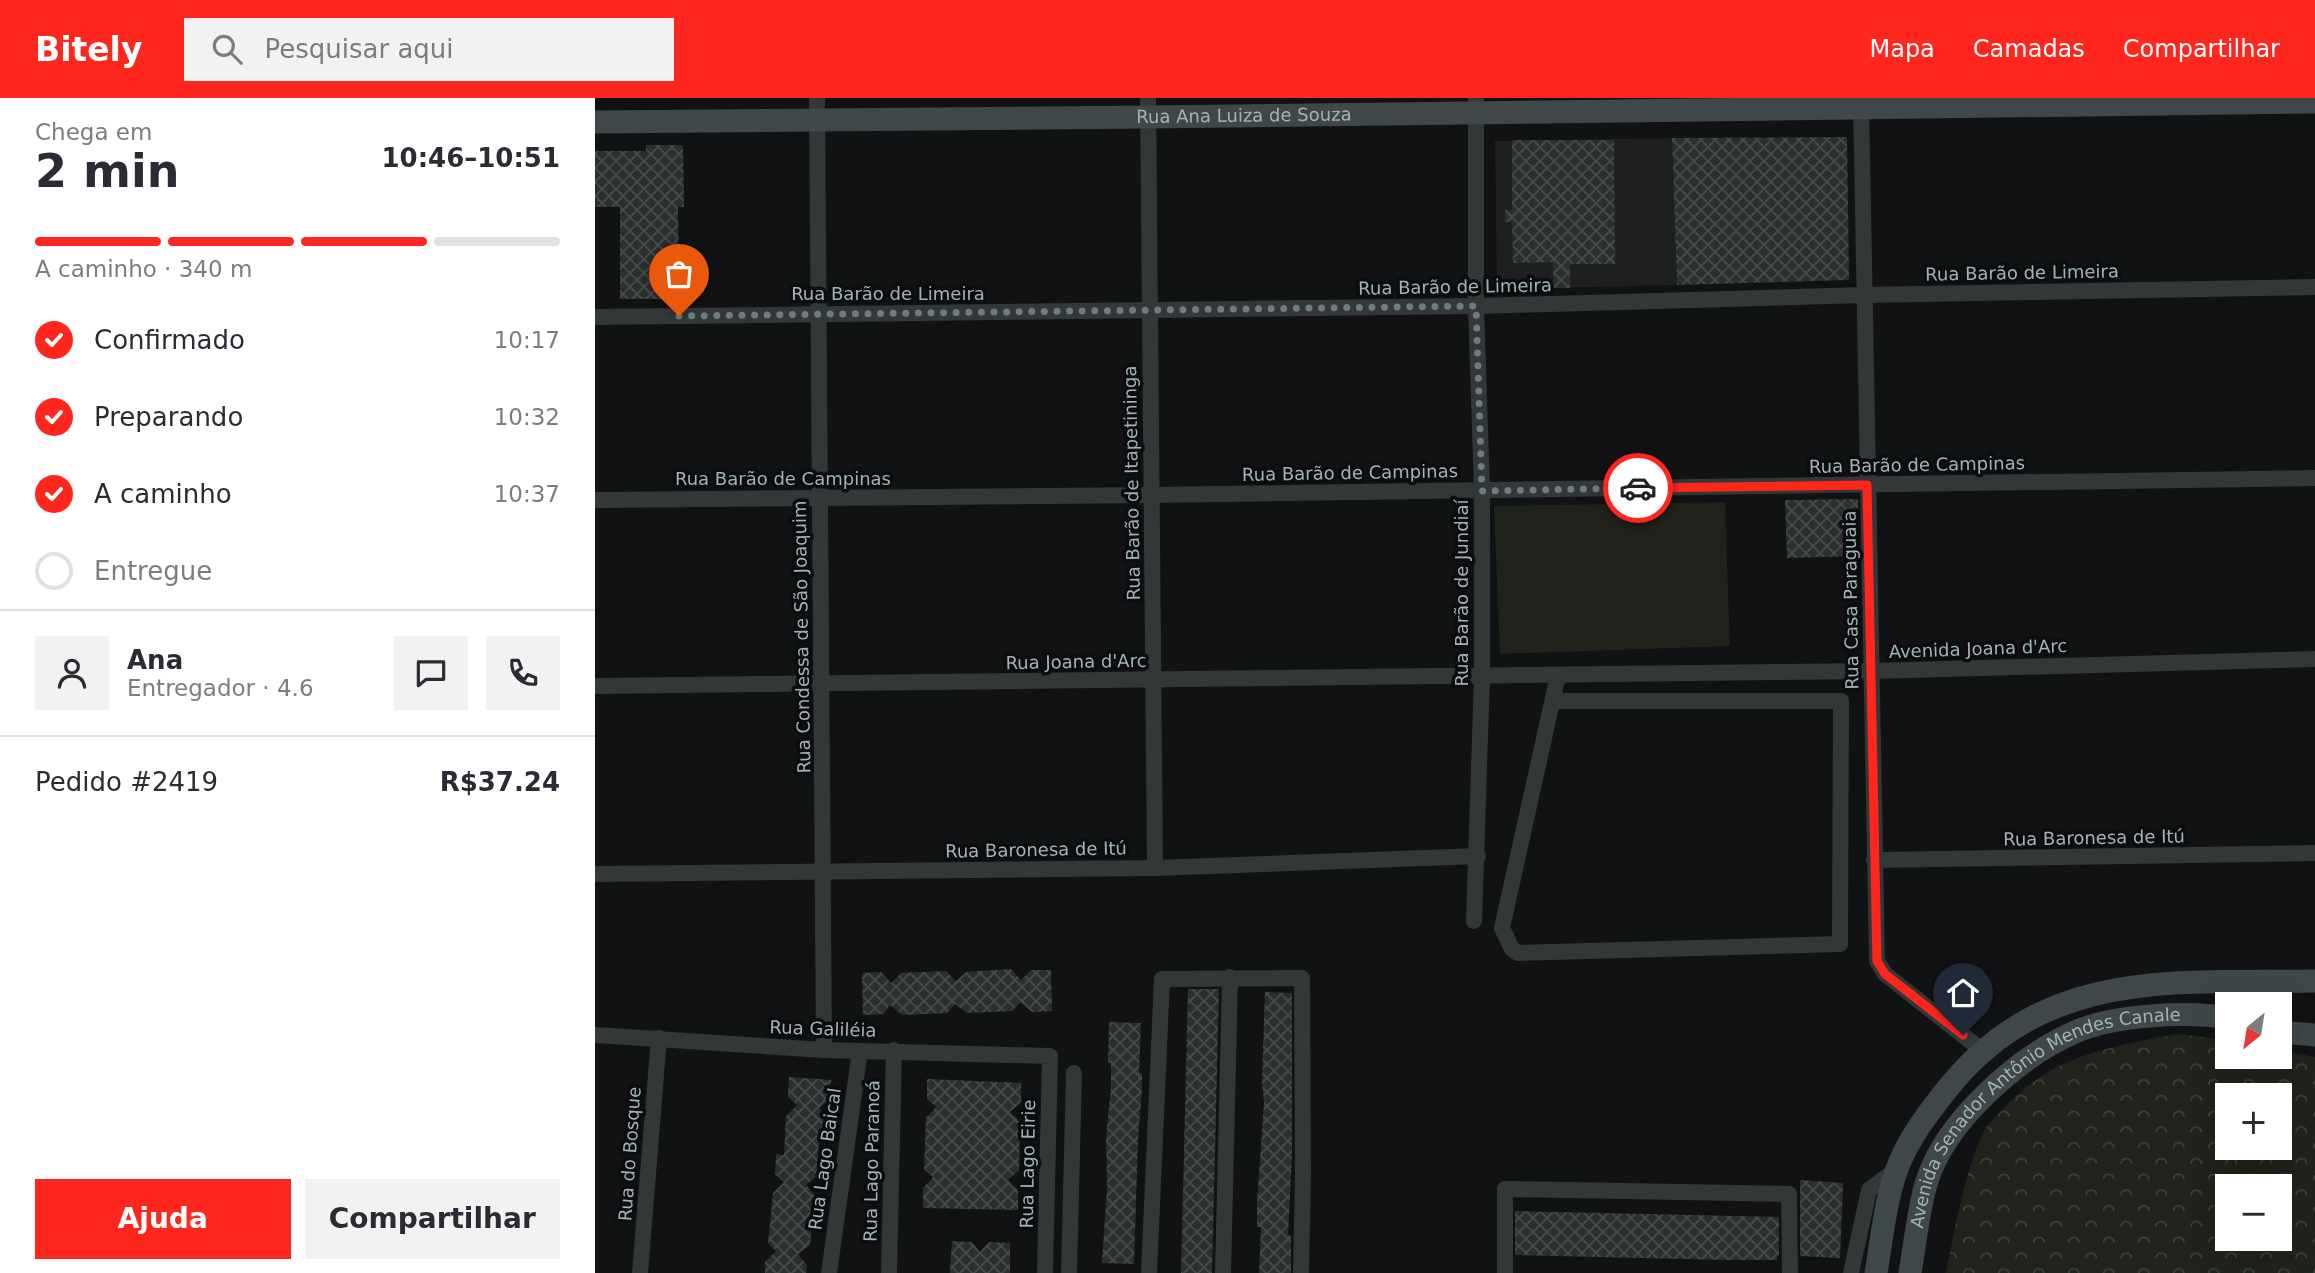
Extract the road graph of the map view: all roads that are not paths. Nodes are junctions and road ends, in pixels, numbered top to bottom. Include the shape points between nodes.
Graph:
1 (2315, 102) edge
2 (1861, 103) edge
3 (1476, 106) edge
4 (1148, 108) edge
5 (817, 109) edge
6 (595, 122) edge
7 (2315, 287) edge
8 (1864, 295) junction
9 (1476, 306) junction
10 (1149, 312) junction
11 (819, 314) junction
12 (595, 317) edge
13 (2315, 478) edge
14 (1867, 485) junction
15 (1482, 491) junction
16 (1150, 495) junction
17 (820, 498) junction
18 (595, 500) edge
19 (2315, 659) edge
20 (1872, 671) junction
21 (1558, 675) junction
22 (1482, 676) junction
23 (1155, 680) junction
24 (823, 684) junction
25 (595, 687) edge
26 (1553, 701) junction
27 (2315, 853) edge
28 (1478, 856) junction
29 (1874, 860) junction
30 (1155, 868) junction
31 (823, 872) junction
32 (595, 874) edge
33 (1474, 921) dead end
34 (1230, 977) junction
35 (2315, 981) edge
36 (2215, 1017) edge
37 (2293, 1033) edge
38 (595, 1035) edge
39 (2315, 1035) edge
40 (659, 1038) junction
41 (824, 1050) junction
42 (860, 1051) junction
43 (894, 1051) junction
44 (1983, 1051) junction
45 (1050, 1056) joint
46 (1074, 1073) dead end
47 (1897, 1169) junction
48 (641, 1273) edge
49 (829, 1273) edge
50 (889, 1273) edge
51 (1045, 1273) edge
52 (1069, 1273) edge
53 (1149, 1273) edge
54 (1223, 1273) edge
55 (1301, 1273) edge
56 (1505, 1273) edge
57 (1790, 1273) edge
58 (1851, 1273) edge
59 (1876, 1273) edge
60 (1910, 1273) edge

1 - 2 street, Rua Ana Luiza de Souza
2 - 3 street, Rua Ana Luiza de Souza
2 - 8 street, Rua Casa Paraguaia
3 - 4 street, Rua Ana Luiza de Souza
3 - 9 street, Rua Barão de Jundiaí
4 - 5 street, Rua Ana Luiza de Souza
4 - 10 street, Rua Barão de Itapetininga
5 - 6 street, Rua Ana Luiza de Souza
5 - 11 street, Rua Condessa de São Joaquim
7 - 8 street, Rua Barão de Limeira
8 - 9 street, Rua Barão de Limeira
8 - 14 street, Rua Casa Paraguaia
9 - 10 street, Rua Barão de Limeira
9 - 15 street, Rua Barão de Jundiaí
10 - 11 street, Rua Barão de Limeira
10 - 16 street, Rua Barão de Itapetininga
11 - 12 street, Rua Barão de Limeira
11 - 17 street, Rua Condessa de São Joaquim
13 - 14 street, Rua Barão de Campinas
14 - 15 street, Rua Barão de Campinas
14 - 20 street, Rua Casa Paraguaia
15 - 16 street, Rua Barão de Campinas
15 - 22 street, Rua Barão de Jundiaí
16 - 17 street, Rua Barão de Campinas
16 - 23 street, Rua Barão de Itapetininga
17 - 18 street, Rua Barão de Campinas
17 - 24 street, Rua Condessa de São Joaquim
19 - 20 street, Avenida Joana d'Arc
20 - 21 street, Avenida Joana d'Arc
20 - 29 street, Rua Casa Paraguaia
21 - 22 street, Rua Joana d'Arc
21 - 26 street
22 - 23 street, Rua Joana d'Arc
22 - 28 street, Rua Barão de Jundiaí
23 - 24 street, Rua Joana d'Arc
23 - 30 street, Rua Barão de Itapetininga
24 - 25 street, Rua Joana d'Arc
24 - 31 street, Rua Condessa de São Joaquim
26 - 26 street via 1502,928 1513,949 1518,953 1840,944 1841,701
27 - 29 street, Rua Baronesa de Itú
28 - 30 street, Rua Baronesa de Itú
28 - 33 street, Rua Barão de Jundiaí
29 - 44 street, Rua Casa Paraguaia via 1877,961 1885,974
30 - 31 street, Rua Baronesa de Itú
31 - 32 street, Rua Baronesa de Itú
31 - 41 street, Rua Condessa de São Joaquim
34 - 53 street via 1161,979
34 - 54 street
34 - 55 street via 1302,978
35 - 44 street, Avenida Senador Antônio Mendes Canale via 2122,988 2075,998 2040,1013
36 - 60 street, Avenida Senador Antônio Mendes Canale via 2142,1017 2077,1031 1997,1084 1958,1125 1926,1182
37 - 39 street
38 - 40 street, Rua Galiléia
40 - 41 street, Rua Galiléia
40 - 48 street, Rua do Bosque
41 - 42 street, Rua Galiléia
42 - 43 street, Rua Galiléia
42 - 49 street, Rua Lago Baical
43 - 45 street, Rua Galiléia
43 - 50 street, Rua Lago Paranoá
44 - 47 street, Avenida Senador Antônio Mendes Canale via 1935,1105
45 - 51 street, Rua Lago Eirie
46 - 52 street
47 - 58 street via 1869,1191
47 - 59 street, Avenida Senador Antônio Mendes Canale
56 - 57 street via 1505,1189 1790,1194

